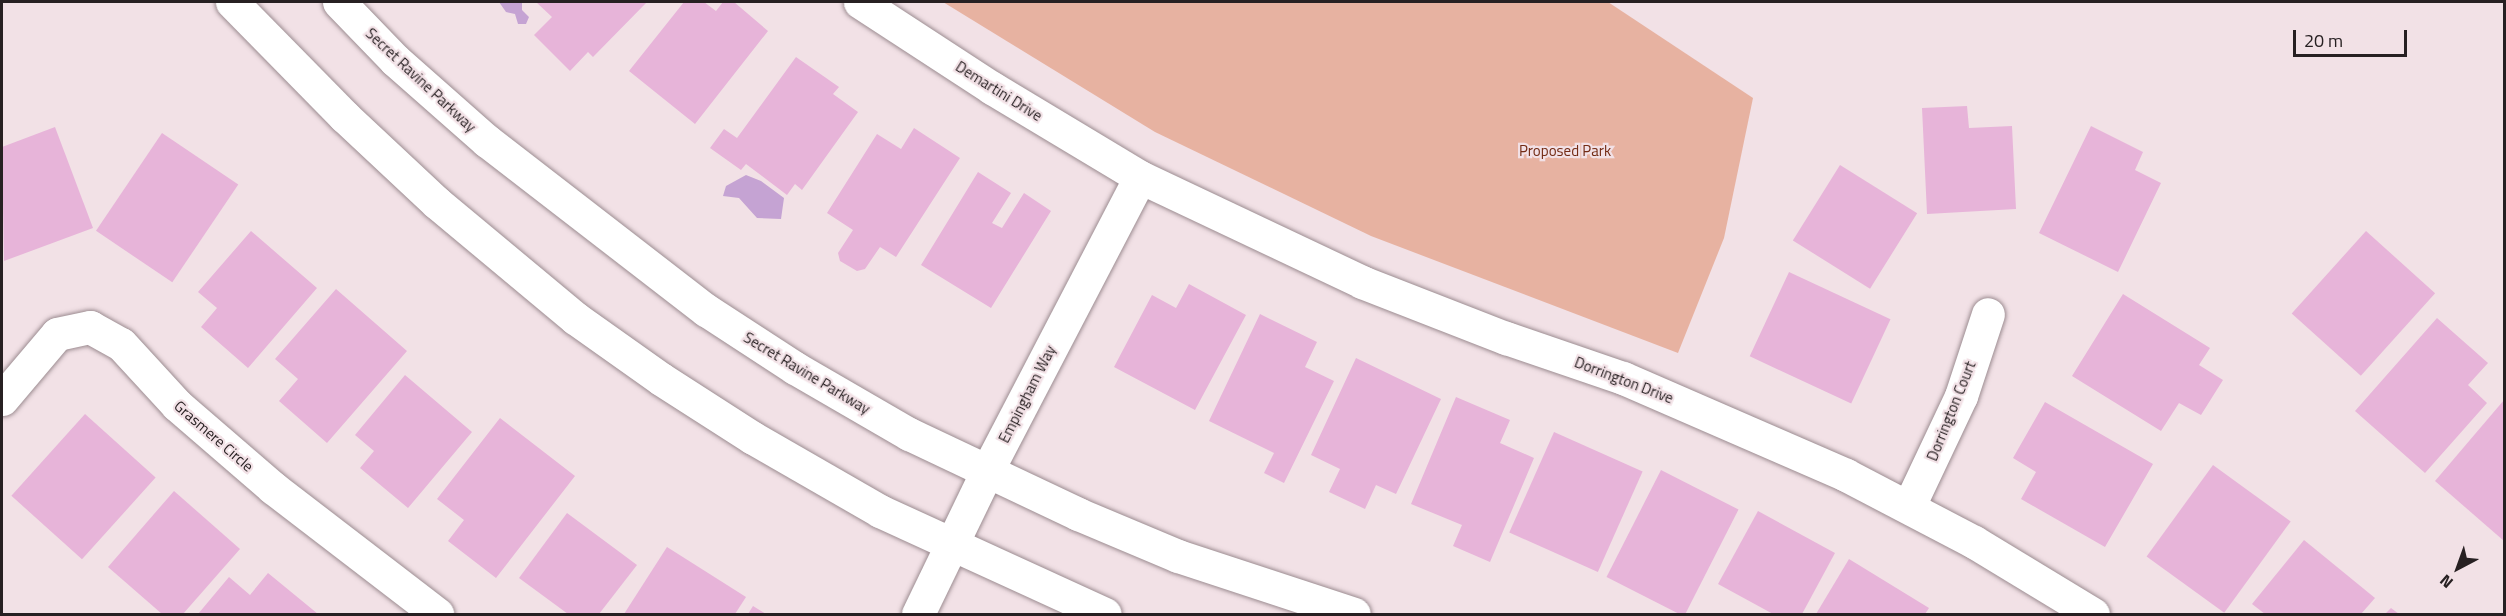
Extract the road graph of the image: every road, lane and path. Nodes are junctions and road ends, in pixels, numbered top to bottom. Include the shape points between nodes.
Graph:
1 (232, 2) edge
2 (339, 2) edge
3 (860, 2) edge
4 (1140, 177) junction
5 (1988, 314) dead end
6 (2, 399) edge
7 (987, 471) junction
8 (1909, 506) junction
9 (951, 546) junction
10 (436, 615) edge
11 (918, 615) edge
12 (1105, 615) edge
13 (1354, 615) edge
14 (2093, 615) edge

1 - 9 street via 395,164 575,318 753,438
2 - 7 street, Secret Ravine Parkway via 395,60 487,141 706,310 795,368 899,428
3 - 4 street, Demartini Drive
4 - 7 street, Empingham Way
4 - 8 street, Dorrington Drive via 1362,282 1634,382
5 - 8 street, Dorrington Court via 1961,396
6 - 10 street, Grasmere Circle via 57,334 90,327 121,344 169,397 273,488
7 - 9 street, Empingham Way
7 - 13 street, Secret Ravine Parkway via 1178,556
8 - 14 street, Dorrington Drive
9 - 11 street, Empingham Way
9 - 12 street

